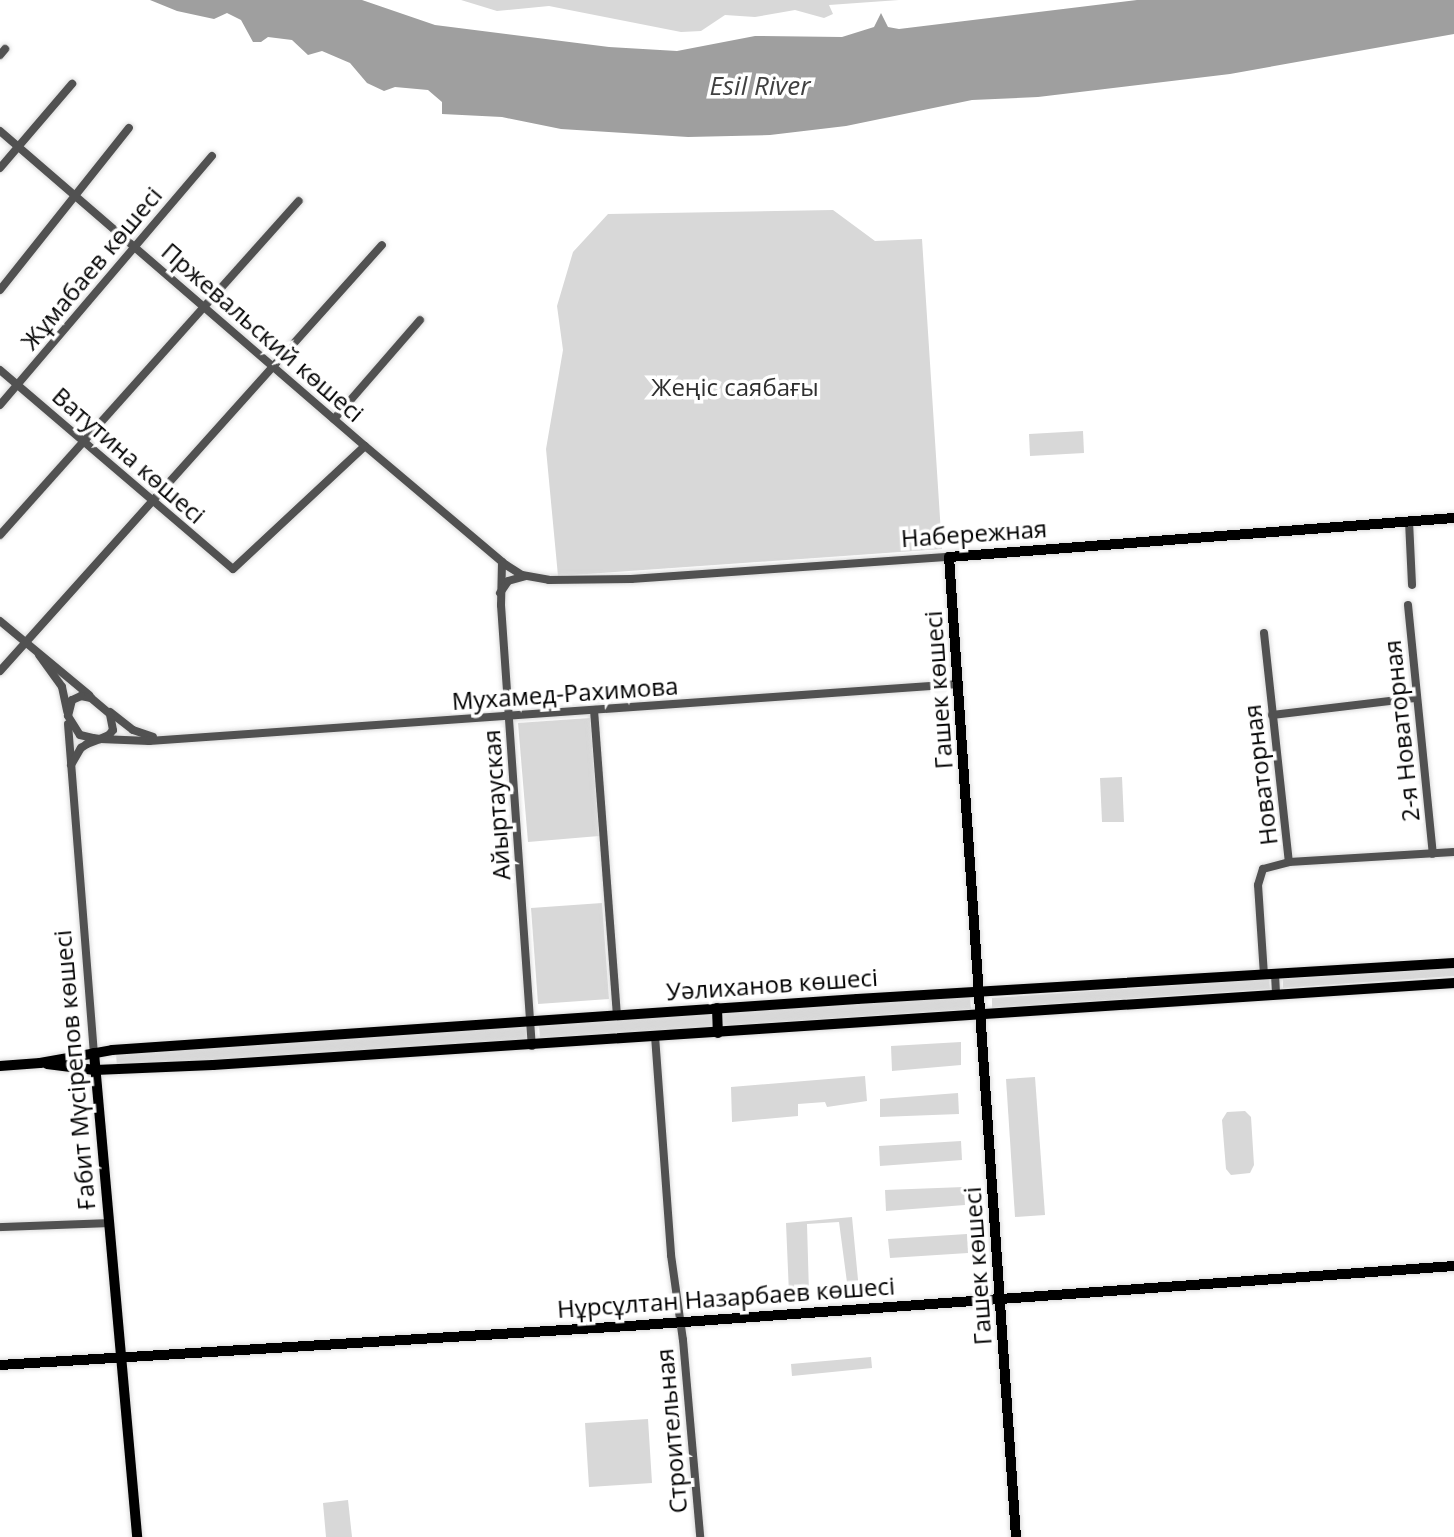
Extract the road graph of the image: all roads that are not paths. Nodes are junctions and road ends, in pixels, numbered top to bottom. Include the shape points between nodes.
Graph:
1 (72, 83) dead end
2 (129, 128) dead end
3 (0, 131) edge
4 (18, 147) junction
5 (212, 156) dead end
6 (0, 168) edge
7 (76, 195) junction
8 (299, 201) dead end
9 (382, 245) dead end
10 (135, 246) junction
11 (0, 290) edge
12 (204, 307) junction
13 (420, 320) dead end
14 (273, 367) junction
15 (0, 370) edge
16 (17, 385) junction
17 (0, 405) edge
18 (334, 419) junction
19 (84, 442) junction
20 (365, 446) junction
21 (152, 500) junction
22 (1454, 517) edge
23 (1409, 521) junction
24 (0, 535) edge
25 (949, 557) junction
26 (502, 562) junction
27 (527, 576) junction
28 (1412, 585) dead end
29 (500, 593) junction
30 (1408, 605) dead end
31 (0, 621) edge
32 (1264, 633) dead end
33 (24, 642) junction
34 (39, 655) junction
35 (0, 671) edge
36 (959, 684) junction
37 (1415, 698) junction
38 (101, 705) junction
39 (594, 710) junction
40 (1272, 715) junction
41 (68, 716) junction
42 (510, 717) junction
43 (100, 739) junction
44 (174, 740) junction
45 (71, 765) junction
46 (1454, 852) edge
47 (1433, 854) junction
48 (1289, 862) junction
49 (1454, 963) edge
50 (1270, 975) junction
51 (1454, 983) edge
52 (980, 990) junction
53 (1276, 993) junction
54 (717, 1009) junction
55 (982, 1014) junction
56 (617, 1015) junction
57 (531, 1021) junction
58 (719, 1033) junction
59 (655, 1036) junction
60 (532, 1046) junction
61 (94, 1053) junction
62 (40, 1063) junction
63 (0, 1066) edge
64 (95, 1070) junction
65 (107, 1223) junction
66 (0, 1227) edge
67 (1454, 1266) edge
68 (1000, 1299) junction
69 (680, 1322) junction
70 (121, 1357) junction
71 (0, 1365) edge
72 (700, 1536) edge
73 (136, 1537) edge
74 (1016, 1537) edge

1 - 4 street
2 - 7 street
3 - 4 street, Пржевальский көшесі
4 - 6 street
4 - 7 street, Пржевальский көшесі
5 - 10 street, Жұмабаев көшесі
7 - 10 street, Пржевальский көшесі
7 - 11 street
8 - 12 street
9 - 14 street
10 - 12 street, Пржевальский көшесі
10 - 16 street, Жұмабаев көшесі
12 - 14 street, Пржевальский көшесі
12 - 19 street
13 - 18 street
14 - 18 street, Пржевальский көшесі
14 - 21 street
15 - 16 street, Ватутина көшесі
16 - 17 street, Жұмабаев көшесі
16 - 19 street, Ватутина көшесі
18 - 20 street, Пржевальский көшесі
19 - 21 street, Ватутина көшесі
19 - 24 street
20 - 21 street, Ватутина көшесі via 233,569
20 - 26 street, Пржевальский көшесі
21 - 33 street
22 - 23 main road, Набережная
23 - 25 main road, Набережная
23 - 28 street
25 - 27 street, Набережная via 631,579
25 - 36 main road, Гашек көшесі
26 - 27 street, Набережная
26 - 29 street, Айыртауская
27 - 29 street via 512,579
29 - 42 street, Айыртауская
30 - 37 street, 2-я Новаторная
31 - 33 street
32 - 40 street, Новаторная
33 - 34 street
33 - 35 street
34 - 38 street
34 - 41 street, Ғабит Мүсірепов көшесі via 62,687
36 - 39 street, Мухамед-Рахимова
36 - 52 main road, Гашек көшесі
37 - 40 street
37 - 47 street, 2-я Новаторная
38 - 41 street via 88,696 78,696 70,703
38 - 43 street via 114,725 111,733
38 - 44 street via 133,730
39 - 42 street, Мухамед-Рахимова
39 - 56 street
40 - 48 street, Новаторная
41 - 43 street via 80,735
41 - 45 street, Ғабит Мүсірепов көшесі
42 - 44 street, Мухамед-Рахимова
42 - 57 street, Айыртауская
43 - 44 street
43 - 45 street via 81,748
45 - 61 street, Ғабит Мүсірепов көшесі
46 - 47 street
47 - 48 street
48 - 50 street, Новаторная via 1267,867 1258,880
49 - 50 main road, Уәлиханов көшесі
50 - 52 main road, Уәлиханов көшесі
50 - 53 street, Новаторная
51 - 53 main road, Уәлиханов көшесі
52 - 54 main road, Уәлиханов көшесі
52 - 55 main road, Гашек көшесі
53 - 55 main road, Уәлиханов көшесі
54 - 56 main road, Уәлиханов көшесі
54 - 58 main road
55 - 58 main road, Уәлиханов көшесі
55 - 68 main road, Гашек көшесі
56 - 57 main road, Уәлиханов көшесі
57 - 60 street, Айыртауская
57 - 61 main road, Уәлиханов көшесі
58 - 59 main road, Уәлиханов көшесі
59 - 60 main road, Уәлиханов көшесі
59 - 69 street
60 - 64 main road, Уәлиханов көшесі
61 - 62 main road, Уәлиханов көшесі
61 - 64 main road, Ғабит Мүсірепов көшесі
62 - 63 main road
62 - 64 main road, Уәлиханов көшесі
64 - 65 main road, Ғабит Мүсірепов көшесі
65 - 66 street
65 - 70 main road, Ғабит Мүсірепов көшесі
67 - 68 main road, Нұрсұлтан Назарбаев көшесі
68 - 69 main road, Нұрсұлтан Назарбаев көшесі
68 - 74 main road, Гашек көшесі
69 - 70 main road, Нұрсұлтан Назарбаев көшесі
69 - 72 street, Строительная
70 - 71 main road, Нұрсұлтан Назарбаев көшесі
70 - 73 main road, Ғабит Мүсірепов көшесі

